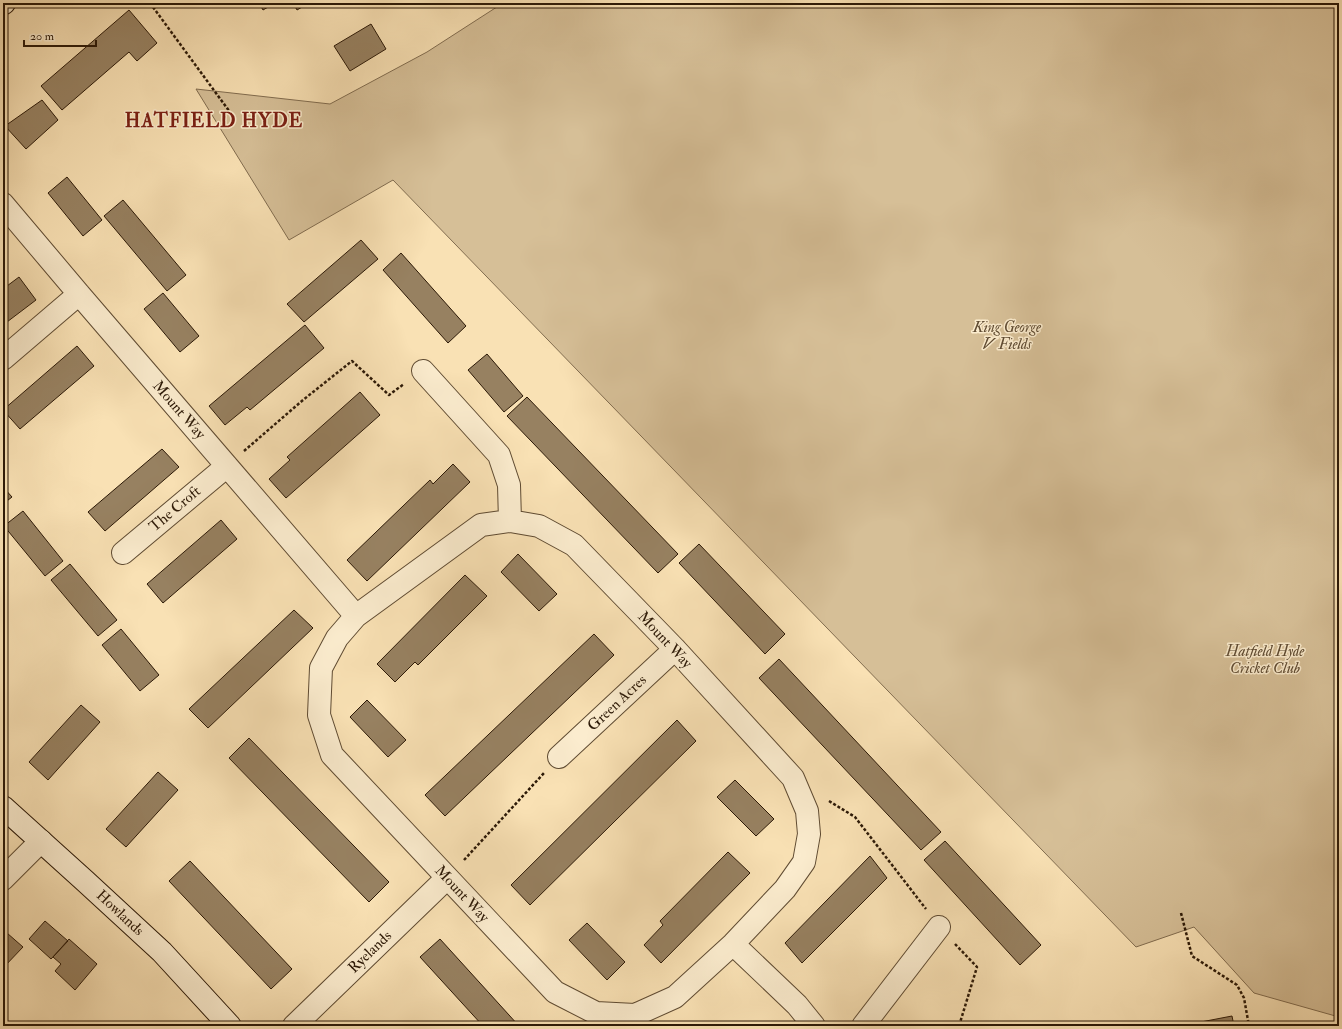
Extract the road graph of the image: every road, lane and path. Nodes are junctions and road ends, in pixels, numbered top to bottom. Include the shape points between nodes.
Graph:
1 (150, 3) edge
2 (235, 120) dead end
3 (3, 204) edge
4 (79, 294) junction
5 (3, 359) edge
6 (423, 371) joint
7 (227, 466) junction
8 (510, 521) junction
9 (123, 553) dead end
10 (356, 616) junction
11 (675, 649) junction
12 (559, 757) joint
13 (824, 797) dead end
14 (3, 807) edge
15 (41, 841) junction
16 (447, 878) junction
17 (3, 879) edge
18 (1181, 913) dead end
19 (939, 927) junction
20 (733, 944) junction
21 (230, 1026) edge
22 (294, 1026) edge
23 (814, 1026) edge
24 (863, 1026) edge
25 (959, 1026) edge
26 (1249, 1026) edge

1 - 2 path
3 - 4 street, Mount Way
4 - 5 street
4 - 7 street, Mount Way
6 - 7 path via 389,395 352,361
6 - 8 street via 499,455 509,485
7 - 9 street, The Croft
7 - 10 street, Mount Way
8 - 10 street, Mount Way via 481,525
8 - 11 street, Mount Way via 539,526 574,545
10 - 16 street, Mount Way via 337,638 321,668 319,714 332,755
11 - 12 street, Green Acres
11 - 20 street, Mount Way via 793,778 807,811 809,834 804,862 785,889
12 - 16 path
13 - 19 path via 855,817
14 - 15 street, Howlands
15 - 17 street
15 - 21 street, Howlands via 162,952
16 - 20 street, Mount Way via 555,992 596,1013 635,1015 675,997
16 - 22 street, Ryelands
18 - 26 path via 1192,956 1237,986 1244,998
19 - 24 street
19 - 25 path via 976,967
20 - 23 street via 797,1005

